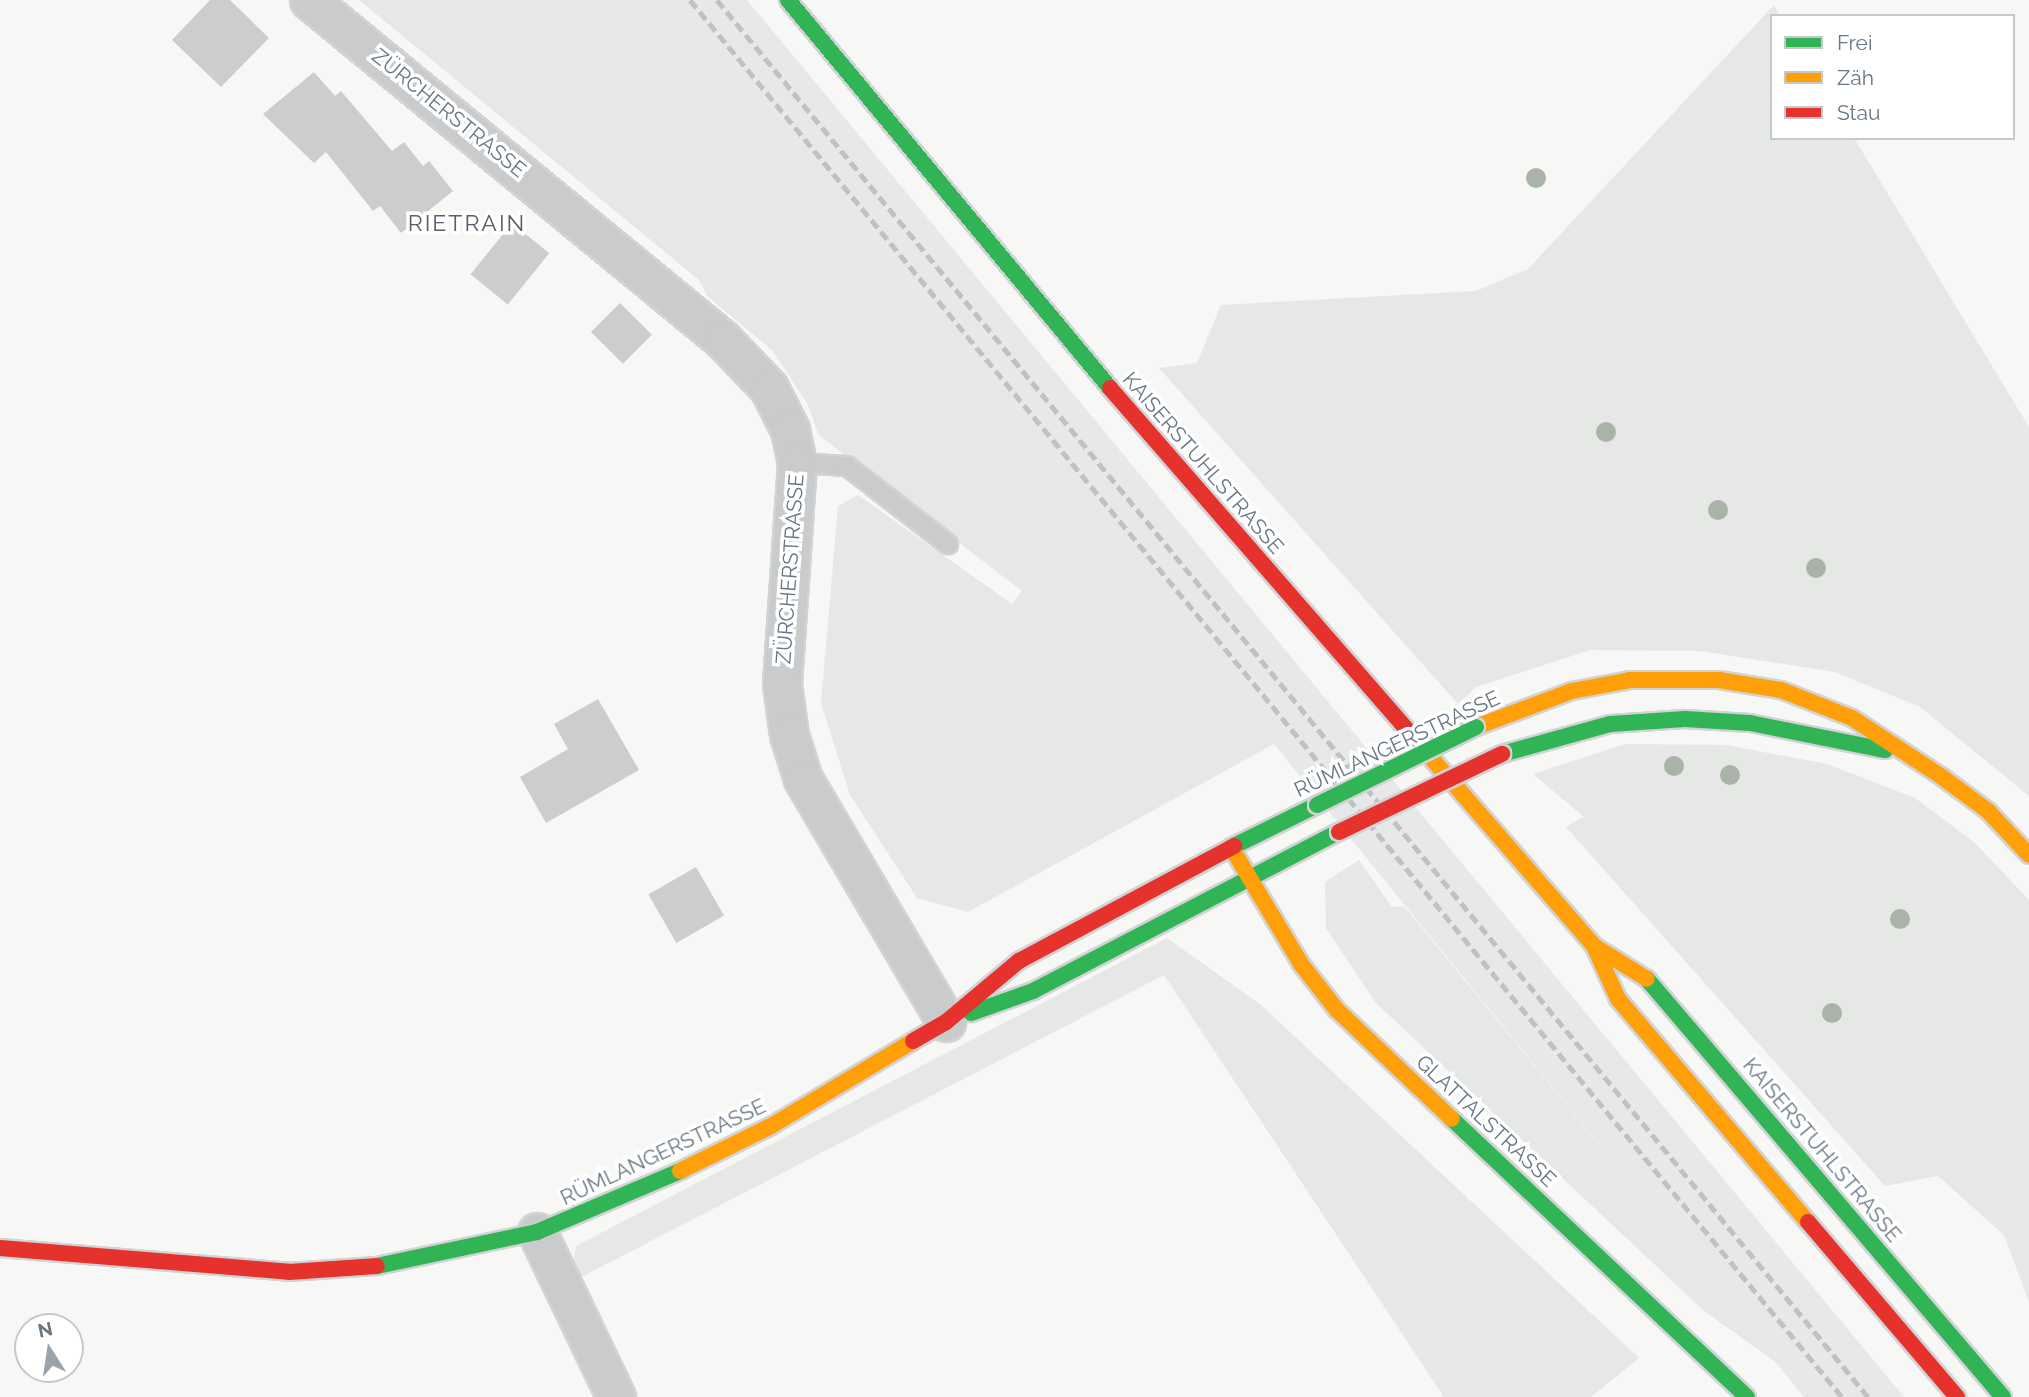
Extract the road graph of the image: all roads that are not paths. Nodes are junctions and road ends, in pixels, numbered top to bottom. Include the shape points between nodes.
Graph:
1 (309, 0) edge
2 (788, 0) edge
3 (797, 463) junction
4 (948, 544) dead end
5 (1901, 754) junction
6 (1231, 847) junction
7 (2029, 855) edge
8 (1250, 879) junction
9 (1594, 946) junction
10 (946, 1022) junction
11 (537, 1232) junction
12 (0, 1248) edge
13 (616, 1397) edge
14 (1746, 1397) edge
15 (1957, 1397) edge
16 (2003, 1397) edge

1 - 3 street, ZÜRCHERSTRASSE via 722,339 769,388 790,430
2 - 9 street, KAISERSTUHLSTRASSE via 1080,353
3 - 4 lane via 847,466
3 - 10 street, ZÜRCHERSTRASSE via 782,684 789,735 803,779
5 - 6 street, RÜMLANGERSTRASSE, bridge via 1812,699 1755,685 1687,678 1609,682 1476,727
5 - 7 street, RÜMLANGERSTRASSE via 1989,811
5 - 8 street, RÜMLANGERSTRASSE, bridge via 1750,723 1685,719 1610,724 1502,754
6 - 8 street, GLATTALSTRASSE
6 - 10 street, RÜMLANGERSTRASSE via 1019,961
8 - 10 street, RÜMLANGERSTRASSE via 1033,991
8 - 14 street, GLATTALSTRASSE via 1301,964 1337,1010
9 - 15 street, KAISERSTUHLSTRASSE via 1618,999
9 - 16 street, KAISERSTUHLSTRASSE via 1646,978
10 - 11 street, RÜMLANGERSTRASSE via 771,1126 649,1187
11 - 12 street, RÜMLANGERSTRASSE via 382,1266 289,1272
11 - 13 street

